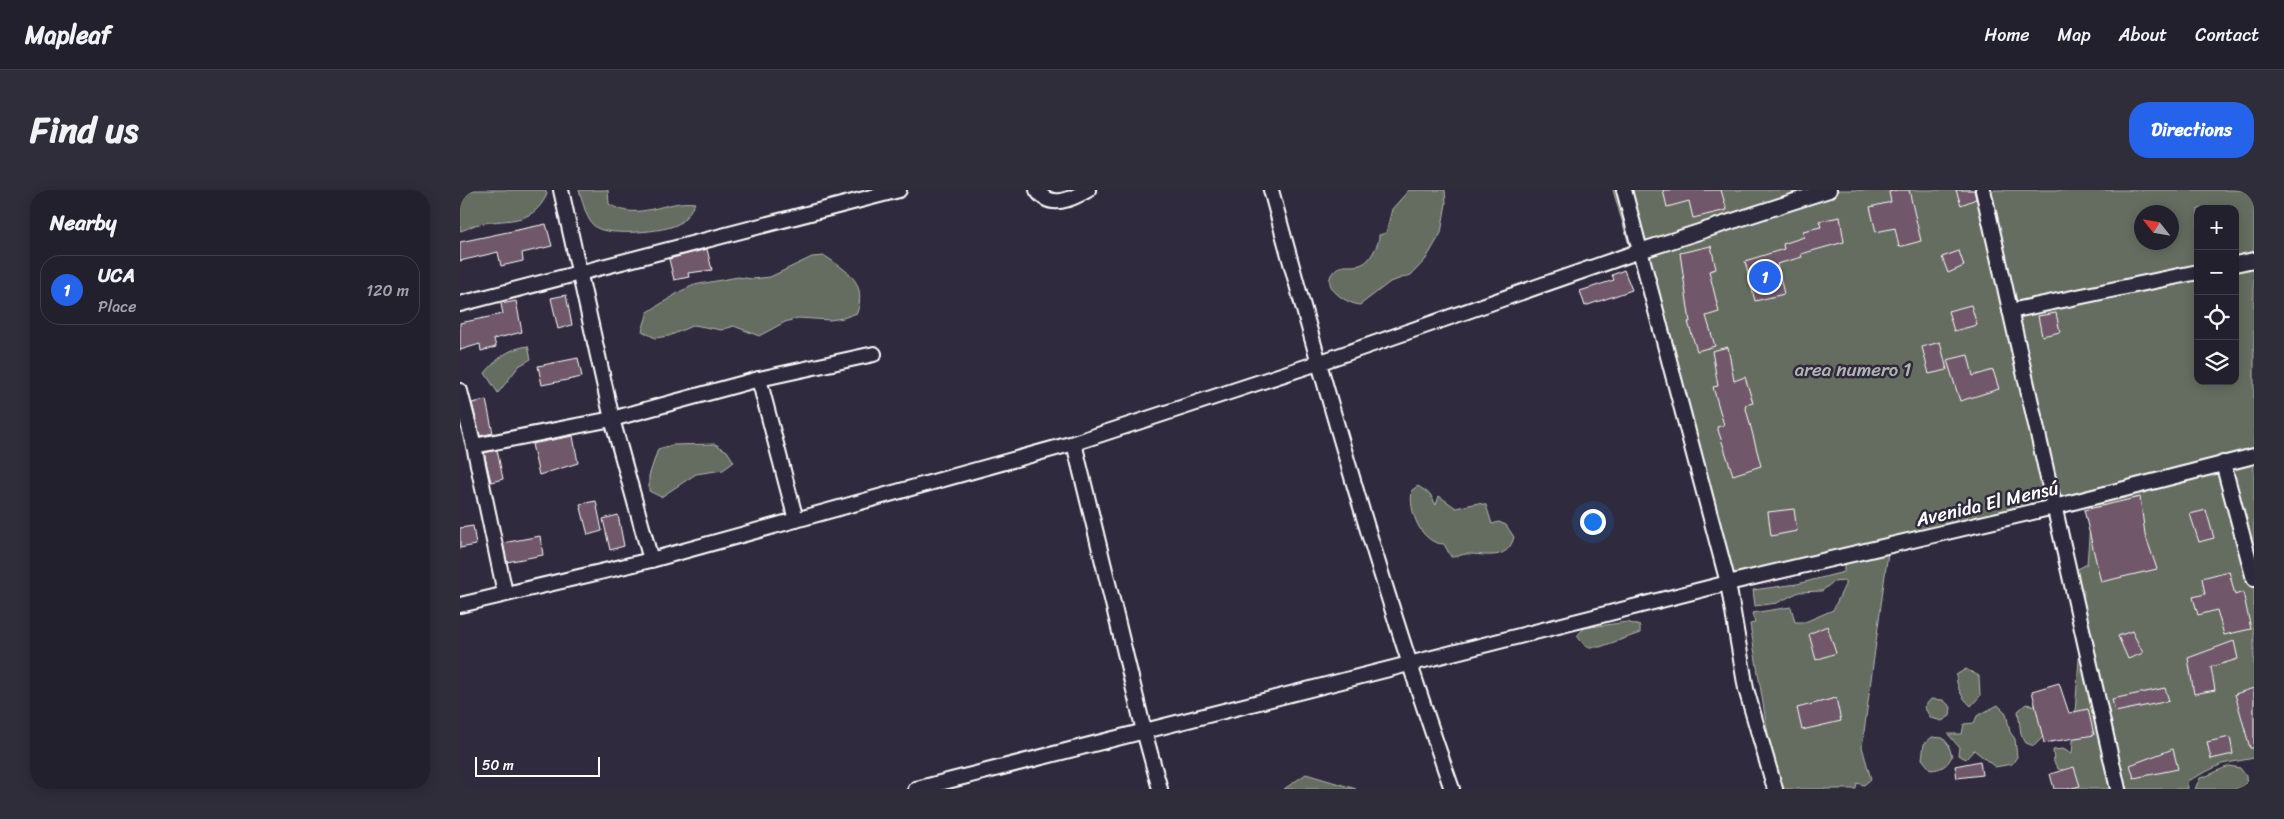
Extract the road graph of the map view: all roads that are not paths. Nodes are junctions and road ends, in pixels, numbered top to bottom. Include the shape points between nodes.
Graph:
1 (562, 190) edge
2 (899, 190) edge
3 (1037, 190) edge
4 (1088, 190) edge
5 (1271, 190) edge
6 (1624, 190) edge
7 (1829, 190) edge
8 (1983, 190) edge
9 (1640, 252) junction
10 (2254, 260) edge
11 (2239, 263) edge
12 (2194, 273) edge
13 (581, 274) junction
14 (460, 304) edge
15 (2010, 311) junction
16 (874, 354) dead end
17 (1318, 363) junction
18 (759, 380) junction
19 (460, 391) edge
20 (612, 419) junction
21 (1074, 443) junction
22 (474, 446) junction
23 (2254, 456) edge
24 (2223, 463) junction
25 (2054, 507) junction
26 (796, 520) junction
27 (650, 560) junction
28 (2254, 579) edge
29 (1728, 583) junction
30 (505, 593) junction
31 (460, 605) edge
32 (1409, 664) junction
33 (1144, 731) junction
34 (916, 789) edge
35 (1160, 789) edge
36 (1452, 789) edge
37 (1775, 789) edge
38 (2118, 789) edge

1 - 13 street
2 - 13 street
3 - 4 street via 1052,202 1072,200
5 - 17 street
6 - 9 street
7 - 9 street
8 - 15 street
9 - 17 street
9 - 29 street
10 - 11 street
12 - 15 street
13 - 14 street
13 - 20 street
15 - 25 street
16 - 18 street
17 - 21 street
17 - 32 street
18 - 20 street
18 - 26 street
19 - 22 street
20 - 22 street
20 - 27 street
21 - 26 street
21 - 33 street
22 - 30 street
23 - 24 street, Avenida El Mensú
24 - 25 street, Avenida El Mensú
24 - 28 street
25 - 29 street, Avenida El Mensú
25 - 38 street
26 - 27 street
27 - 30 street
29 - 32 street, Avenida El Mensú
29 - 37 street via 1746,689
30 - 31 street
32 - 33 street, Avenida El Mensú
32 - 36 street
33 - 34 street, Avenida El Mensú
33 - 35 street

